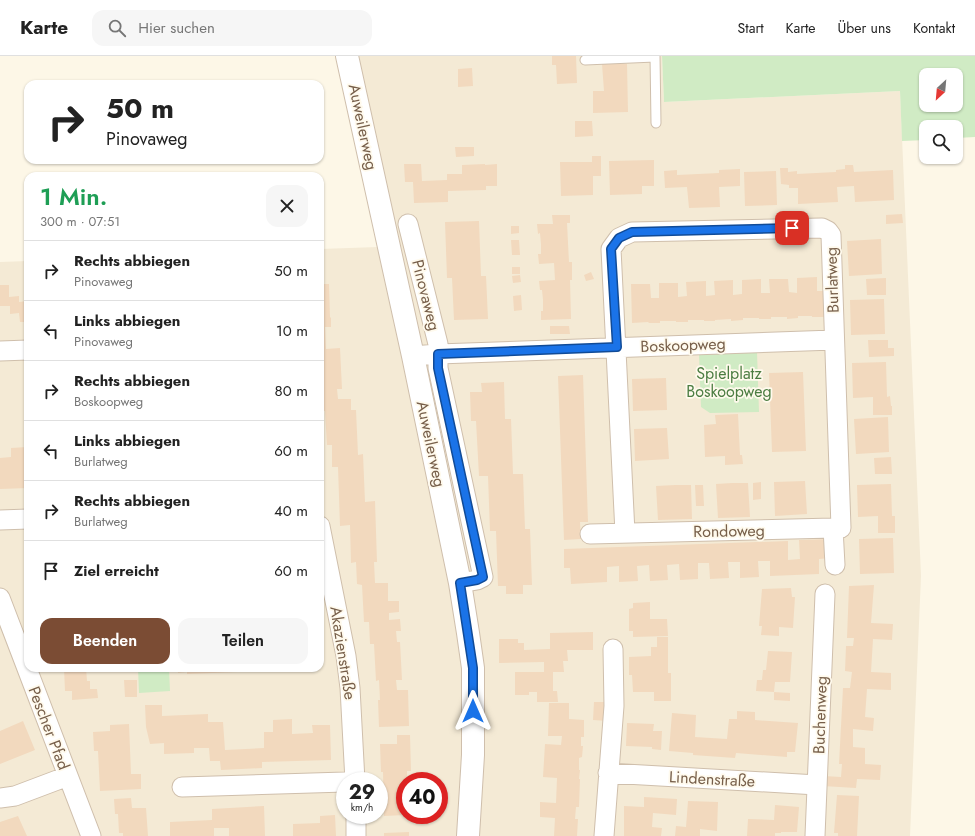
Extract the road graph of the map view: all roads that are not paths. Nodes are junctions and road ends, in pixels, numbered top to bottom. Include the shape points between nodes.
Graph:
1 (347, 56) edge
2 (655, 57) edge
3 (585, 60) dead end
4 (656, 123) dead end
5 (408, 224) dead end
6 (834, 340) junction
7 (617, 347) junction
8 (24, 350) edge
9 (0, 351) edge
10 (438, 354) junction
11 (413, 356) junction
12 (24, 519) edge
13 (0, 520) edge
14 (834, 528) junction
15 (625, 533) junction
16 (590, 534) dead end
17 (324, 546) edge
18 (835, 565) dead end
19 (460, 583) junction
20 (825, 594) dead end
21 (0, 598) edge
22 (613, 649) dead end
23 (24, 661) edge
24 (28, 672) edge
25 (355, 772) edge
26 (608, 773) junction
27 (68, 776) junction
28 (336, 782) edge
29 (817, 785) junction
30 (182, 787) dead end
31 (0, 798) edge
32 (356, 824) edge
33 (91, 836) edge
34 (356, 836) edge
35 (468, 836) edge
36 (604, 836) edge
37 (814, 836) edge

1 - 11 street, Auweilerweg
2 - 3 lane
2 - 4 lane
5 - 10 street, Pinovaweg via 438,344
6 - 7 street, Boskoopweg
6 - 7 street, Burlatweg via 831,235 828,231 822,228 632,232 619,238 611,249
6 - 14 street via 841,528
7 - 10 street, Boskoopweg
7 - 15 street
8 - 9 street
10 - 11 street, Boskoopweg
10 - 19 street, Pinovaweg via 438,368 483,577
11 - 19 street, Auweilerweg
12 - 13 street
14 - 15 street, Rondoweg
14 - 18 street
15 - 16 street, Rondoweg
17 - 25 street, Akazienstraße via 346,656
19 - 35 street, Auweilerweg via 473,668 473,755
20 - 29 street, Buchenweg
21 - 23 street, Pescher Pfad
22 - 26 street via 614,706
24 - 27 street, Pescher Pfad
26 - 29 street, Lindenstraße
26 - 36 street
27 - 31 street via 15,796
27 - 33 street, Pescher Pfad
28 - 30 street
29 - 37 street, Buchenweg
32 - 34 street

